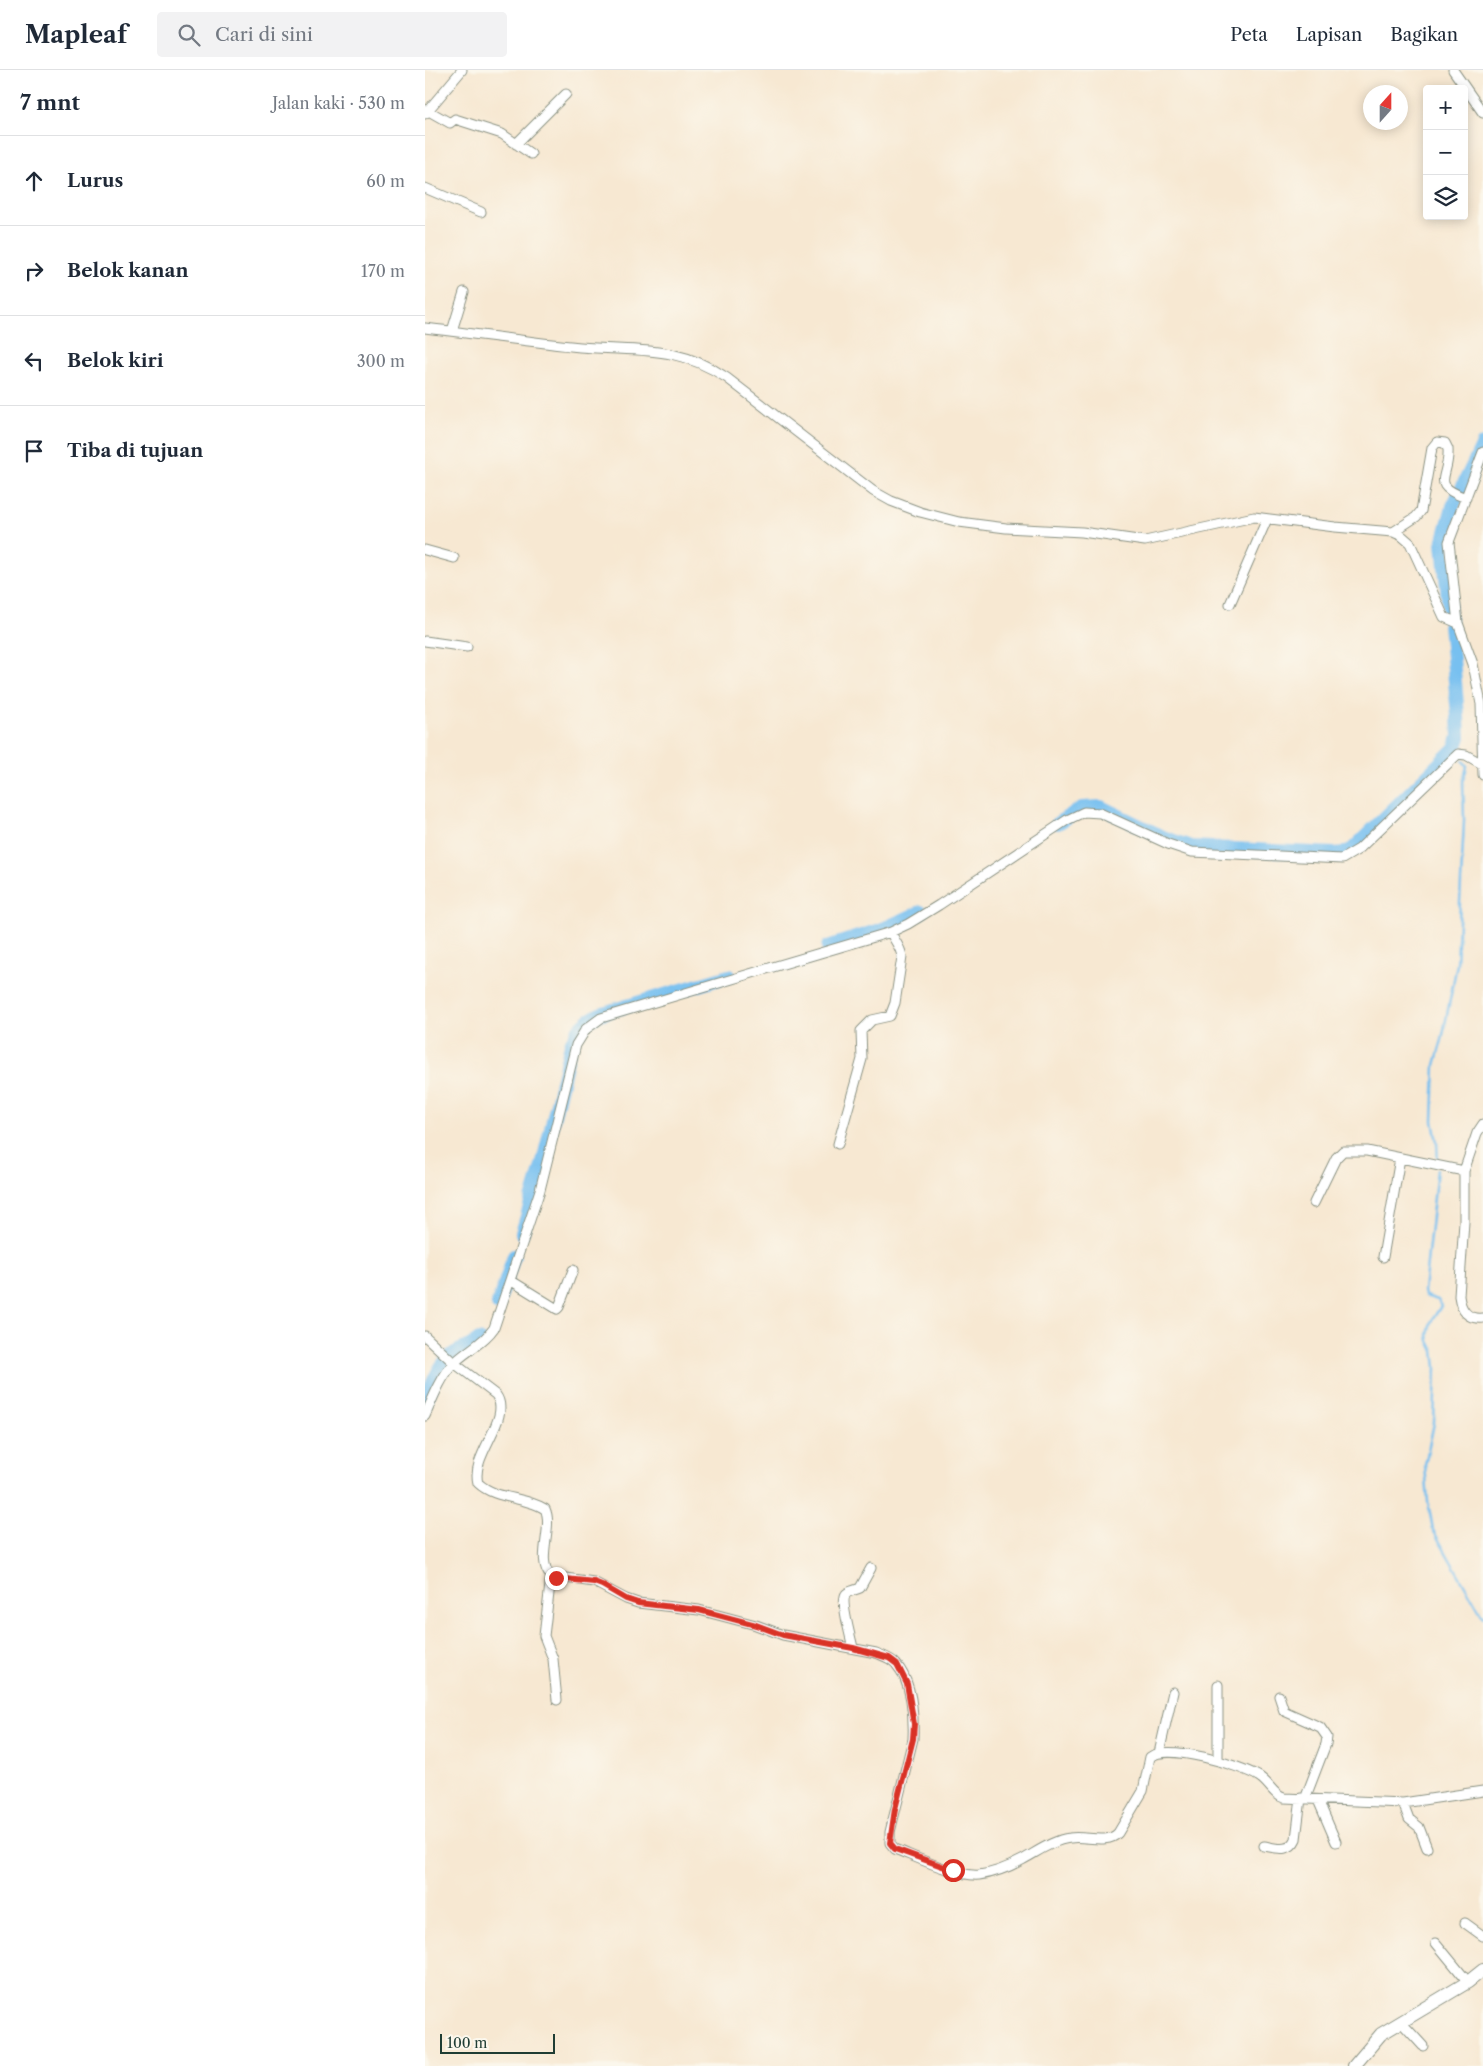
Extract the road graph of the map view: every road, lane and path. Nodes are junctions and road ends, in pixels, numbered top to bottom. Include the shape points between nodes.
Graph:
1 (462, 70) edge
2 (1453, 70) edge
3 (566, 94) dead end
4 (426, 112) edge
5 (1483, 113) edge
6 (516, 144) junction
7 (531, 154) dead end
8 (425, 188) edge
9 (481, 212) dead end
10 (464, 292) dead end
11 (425, 328) edge
12 (452, 331) junction
13 (1483, 452) edge
14 (1461, 496) junction
15 (1267, 519) junction
16 (1393, 532) junction
17 (425, 550) edge
18 (454, 558) dead end
19 (1230, 604) dead end
20 (1452, 622) junction
21 (425, 641) edge
22 (467, 647) dead end
23 (1482, 764) edge
24 (1483, 775) edge
25 (891, 932) junction
26 (1483, 1124) edge
27 (838, 1144) dead end
28 (1401, 1158) junction
29 (1465, 1171) junction
30 (1314, 1203) dead end
31 (1383, 1257) dead end
32 (573, 1270) dead end
33 (510, 1280) junction
34 (1483, 1318) edge
35 (425, 1336) edge
36 (450, 1360) junction
37 (425, 1416) edge
38 (871, 1568) dead end
39 (551, 1576) junction
40 (853, 1648) junction
41 (1218, 1686) dead end
42 (1173, 1692) dead end
43 (1279, 1696) dead end
44 (557, 1700) dead end
45 (1159, 1752) junction
46 (1218, 1760) junction
47 (1483, 1791) edge
48 (1303, 1799) junction
49 (1318, 1800) junction
50 (1403, 1803) junction
51 (1336, 1842) dead end
52 (1263, 1846) dead end
53 (1427, 1848) dead end
54 (1465, 1923) dead end
55 (1483, 1936) edge
56 (1436, 1943) dead end
57 (1483, 1970) edge
58 (1467, 1982) junction
59 (1401, 2022) junction
60 (1423, 2046) dead end
61 (1353, 2066) edge

1 - 4 street
2 - 5 street
3 - 6 street
4 - 6 street via 450,124 455,120 496,132
6 - 7 street
8 - 9 street
10 - 12 street
11 - 12 street
12 - 15 street via 581,347 664,352 689,358 727,378 873,491 920,512 959,522 1083,532 1145,541 1245,518
13 - 14 street
14 - 16 street via 1444,486 1449,449 1439,442 1432,448 1421,511
14 - 20 street via 1449,548
15 - 16 street
15 - 19 street
16 - 20 street via 1410,543 1425,579
17 - 18 street
20 - 23 street via 1473,664 1481,704
21 - 22 street
23 - 24 street
23 - 25 street via 1458,754 1359,849 1343,859 1192,852 1099,812 1084,812 1067,820 939,906
25 - 27 street via 902,957 895,1003 889,1016 872,1020 861,1031 862,1059
25 - 33 street via 601,1018 586,1029 576,1045 540,1190
26 - 29 street
28 - 29 street
28 - 30 street via 1367,1150 1343,1151 1336,1158
28 - 31 street
29 - 34 street via 1459,1296 1467,1315 1474,1319
32 - 33 street via 557,1309
33 - 36 street via 491,1333
35 - 36 street
36 - 37 street
36 - 39 street via 495,1395 500,1403 499,1418 481,1459 476,1478 478,1484 493,1493 545,1509 548,1516 546,1568
38 - 40 street via 861,1586 845,1596 844,1606
39 - 40 street via 594,1582 638,1603 699,1610 783,1635
39 - 44 street via 544,1636 553,1659
40 - 45 street via 889,1658 897,1664 907,1684 913,1739 889,1840 895,1849 934,1864 977,1875 994,1872 1062,1840 1112,1837 1118,1833 1143,1791 1151,1757
41 - 46 street
42 - 45 street
43 - 48 street via 1284,1711 1320,1727 1327,1737
45 - 46 street
46 - 48 street via 1259,1776 1281,1797
47 - 50 street
48 - 49 street
48 - 52 street via 1293,1845 1285,1849
49 - 50 street
49 - 51 street
50 - 53 street via 1409,1819 1419,1827
54 - 55 street
56 - 58 street
57 - 58 main road
58 - 59 main road
59 - 60 street
59 - 61 main road via 1377,2038

